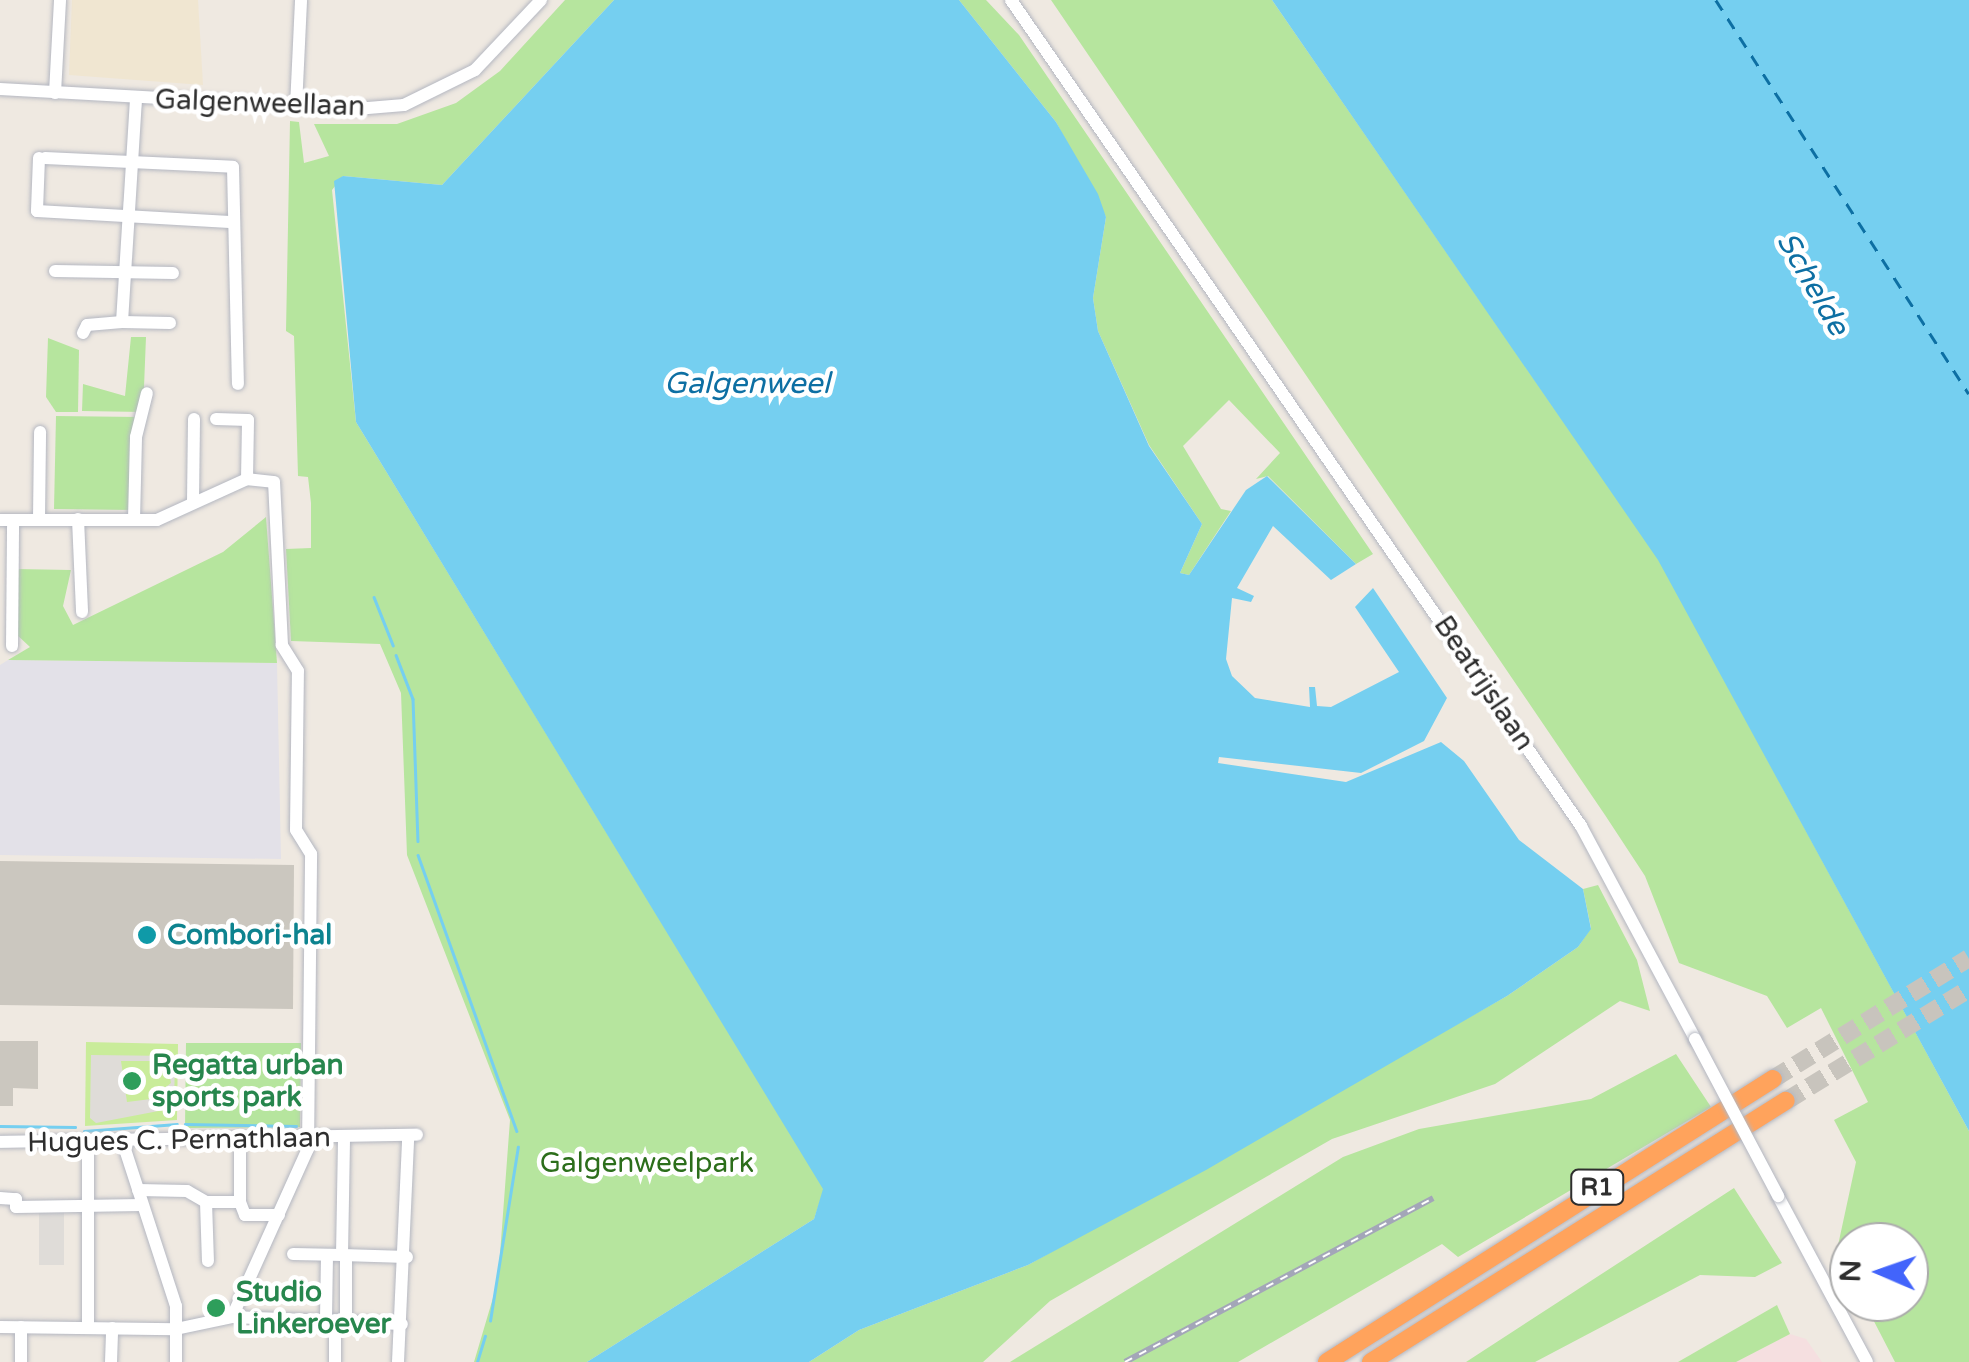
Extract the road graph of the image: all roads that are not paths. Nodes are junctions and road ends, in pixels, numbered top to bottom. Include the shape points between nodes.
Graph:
1 (60, 0) edge
2 (301, 0) edge
3 (541, 0) edge
4 (1011, 0) edge
5 (1020, 0) edge
6 (1044, 38) junction
7 (0, 89) edge
8 (55, 93) junction
9 (136, 98) junction
10 (296, 107) junction
11 (132, 163) junction
12 (128, 216) junction
13 (230, 222) junction
14 (55, 270) dead end
15 (125, 272) junction
16 (173, 272) dead end
17 (122, 322) junction
18 (170, 323) dead end
19 (83, 333) dead end
20 (238, 384) dead end
21 (147, 393) dead end
22 (216, 419) dead end
23 (194, 420) dead end
24 (40, 432) dead end
25 (247, 479) junction
26 (193, 502) junction
27 (39, 519) junction
28 (78, 519) junction
29 (7, 520) edge
30 (134, 520) junction
31 (82, 612) dead end
32 (12, 646) dead end
33 (1772, 1079) tunnel mouth
34 (1786, 1101) tunnel mouth
35 (240, 1136) junction
36 (308, 1137) junction
37 (344, 1138) junction
38 (122, 1140) junction
39 (0, 1142) edge
40 (88, 1143) junction
41 (138, 1190) junction
42 (0, 1198) edge
43 (240, 1201) junction
44 (204, 1202) junction
45 (142, 1205) junction
46 (89, 1208) junction
47 (278, 1215) junction
48 (293, 1254) dead end
49 (327, 1256) junction
50 (344, 1256) junction
51 (403, 1257) junction
52 (208, 1261) dead end
53 (232, 1317) junction
54 (335, 1322) junction
55 (402, 1324) junction
56 (0, 1327) edge
57 (21, 1327) junction
58 (88, 1328) junction
59 (112, 1328) junction
60 (176, 1329) junction
61 (20, 1362) edge
62 (111, 1362) edge
63 (176, 1362) edge
64 (335, 1362) edge
65 (398, 1362) edge
66 (1327, 1362) edge
67 (1371, 1362) edge
68 (1867, 1362) edge

1 - 8 street
2 - 10 street
3 - 10 street, Galgenweellaan via 488,59 426,98 369,108
4 - 6 street, Beatrijslaan
5 - 6 street, Beatrijslaan
6 - 68 street, Beatrijslaan, bridge via 1581,826
7 - 8 street, Galgenweellaan
8 - 9 street, Galgenweellaan
9 - 10 street, Galgenweellaan
9 - 11 street
11 - 12 street
11 - 12 street via 42,158 37,211
11 - 13 street via 233,167
12 - 13 street
12 - 15 street
13 - 20 street
14 - 15 street
15 - 16 street
15 - 17 street
17 - 18 street
17 - 19 street via 87,325
21 - 30 street via 136,436
22 - 25 street via 248,420
23 - 26 street
24 - 27 street
25 - 26 street
25 - 36 street via 274,482 282,644 298,671 296,830 311,854
26 - 30 street via 157,520
27 - 28 street
27 - 29 street
28 - 30 street
28 - 31 street
29 - 32 street
33 - 66 highway, R1
34 - 67 highway, R1
35 - 36 street, Hugues C. Pernathlaan
35 - 38 street, Hugues C. Pernathlaan
35 - 43 street
36 - 37 street, Hugues C. Pernathlaan
36 - 47 street
37 - 50 street
37 - 51 street, Hugues C. Pernathlaan via 412,1137
38 - 40 street, Hugues C. Pernathlaan
38 - 41 street
39 - 40 street, Hugues C. Pernathlaan
40 - 46 street
41 - 44 street via 187,1191
41 - 45 street
42 - 46 street via 39,1208
43 - 44 street
43 - 47 street via 244,1214
44 - 52 street
45 - 46 street
45 - 60 street
46 - 58 street
47 - 53 street
48 - 49 street
49 - 50 street
49 - 54 street via 326,1304
50 - 51 street
50 - 54 street via 346,1304
51 - 55 street
53 - 54 street
53 - 60 street
54 - 55 street
54 - 64 street
55 - 65 street
56 - 57 street
57 - 58 street
57 - 61 street
58 - 59 street
59 - 60 street
59 - 62 street
60 - 63 street

